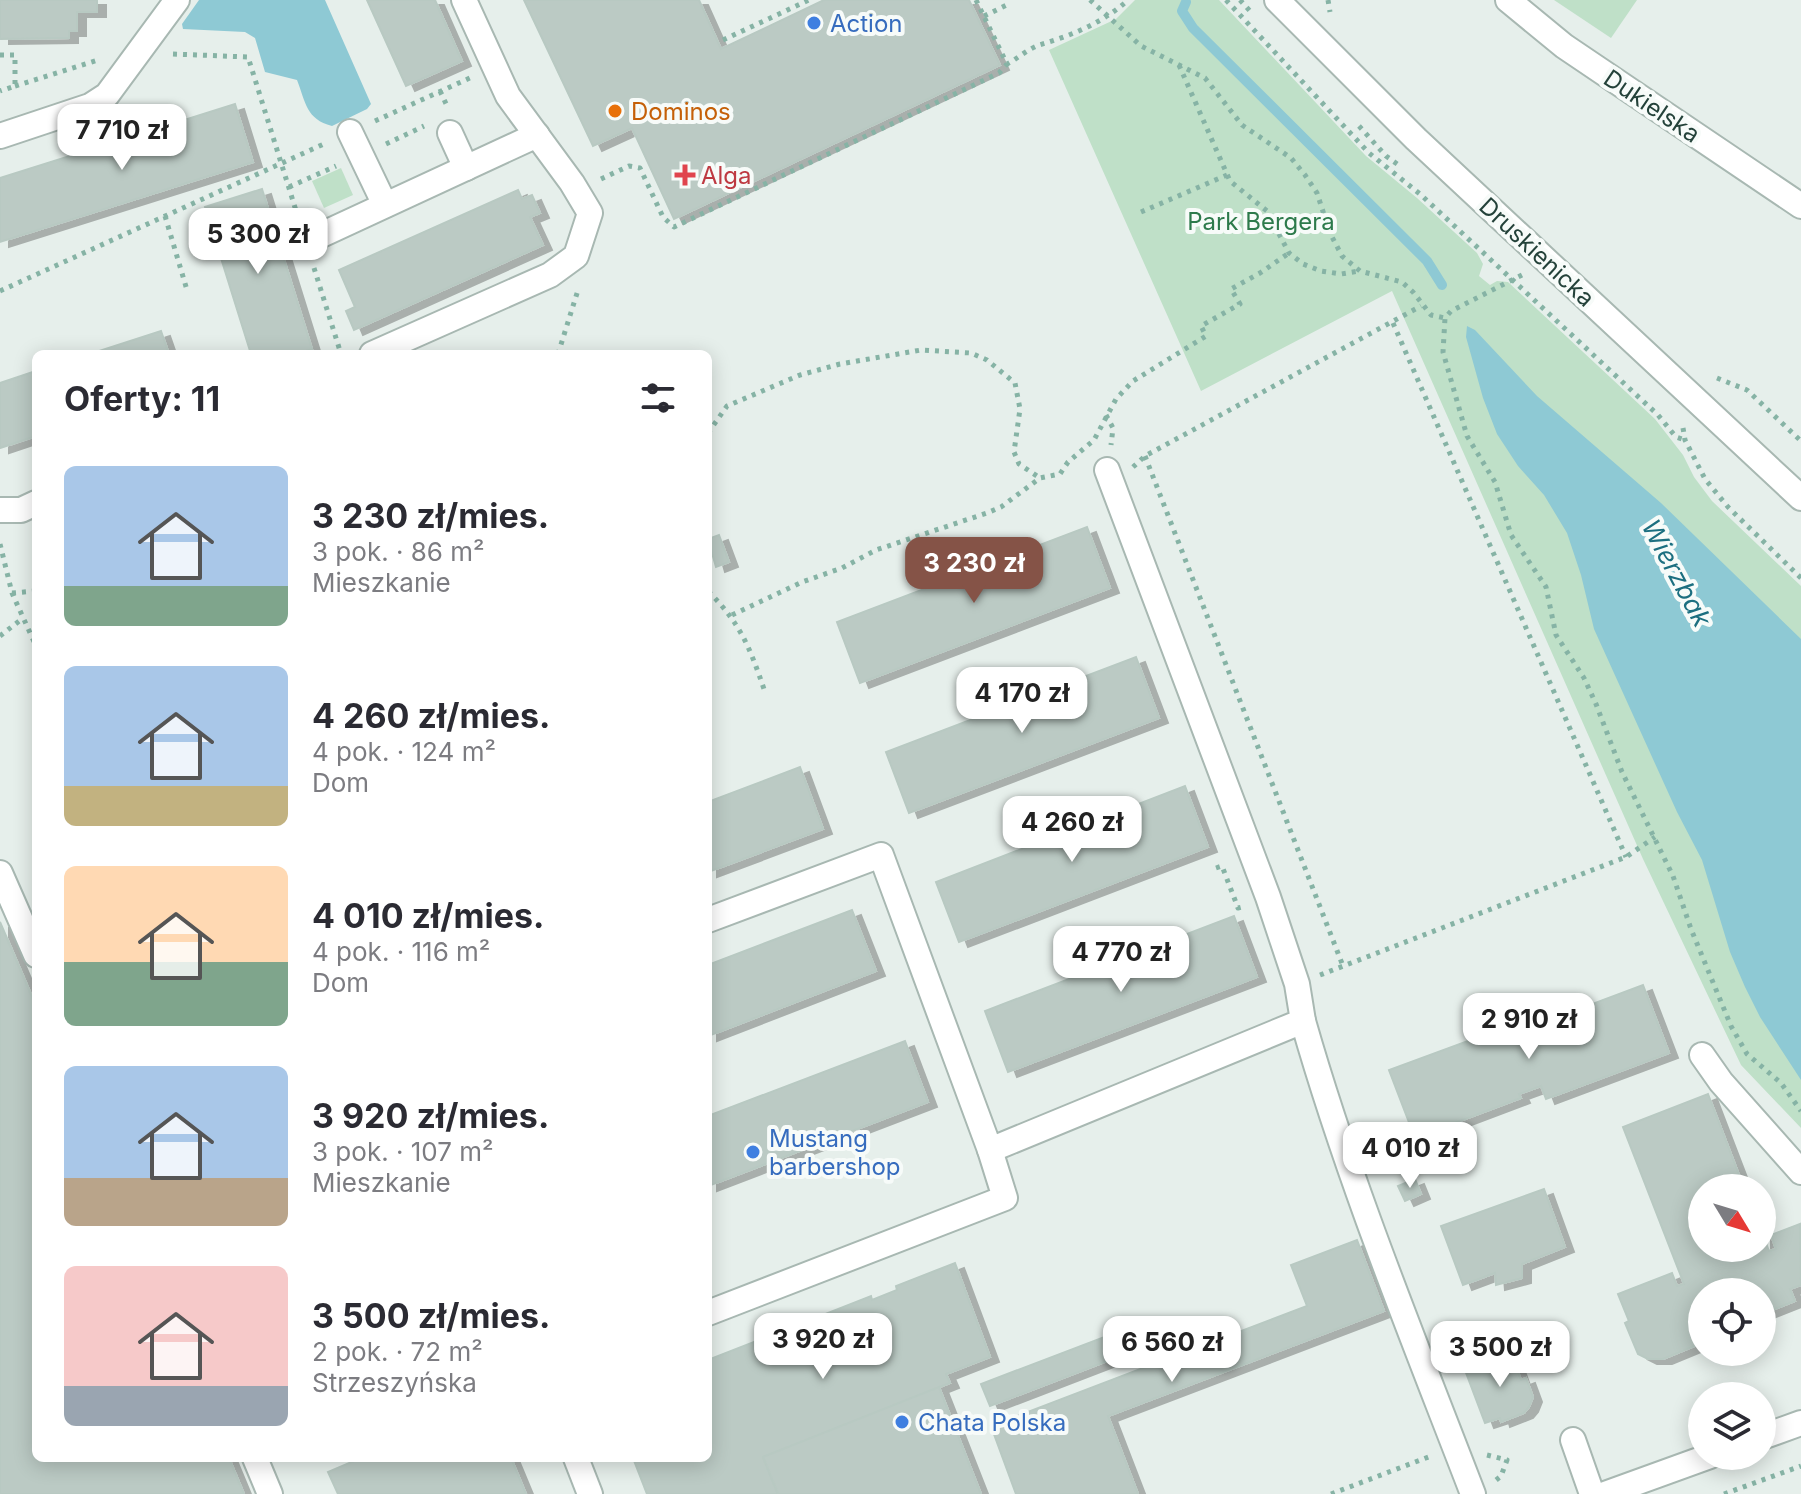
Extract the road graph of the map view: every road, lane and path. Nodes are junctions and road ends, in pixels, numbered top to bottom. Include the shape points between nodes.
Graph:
1 (177, 0) edge
2 (464, 0) edge
3 (809, 0) edge
4 (976, 0) edge
5 (1090, 0) edge
6 (1128, 0) edge
7 (1226, 0) edge
8 (1508, 0) edge
9 (1281, 1) edge
10 (1011, 3) dead end
11 (984, 16) junction
12 (1109, 16) junction
13 (723, 40) dead end
14 (144, 44) junction
15 (0, 55) edge
16 (99, 60) dead end
17 (492, 60) junction
18 (1173, 63) junction
19 (1007, 64) junction
20 (15, 86) junction
21 (0, 91) edge
22 (350, 132) junction
23 (450, 133) dead end
24 (537, 135) junction
25 (0, 136) edge
26 (281, 163) junction
27 (466, 168) junction
28 (1227, 175) junction
29 (576, 189) junction
30 (385, 205) junction
31 (1801, 206) edge
32 (1141, 212) dead end
33 (165, 216) junction
34 (306, 242) junction
35 (1289, 253) junction
36 (576, 256) junction
37 (1360, 271) junction
38 (1522, 275) dead end
39 (1513, 281) junction
40 (187, 290) dead end
41 (0, 291) edge
42 (1421, 306) junction
43 (1445, 318) junction
44 (1393, 323) junction
45 (340, 350) edge
46 (381, 350) edge
47 (559, 350) edge
48 (712, 427) edge
49 (1145, 456) junction
50 (1040, 478) junction
51 (1110, 478) joint
52 (1801, 498) edge
53 (32, 505) edge
54 (0, 510) edge
55 (0, 544) edge
56 (1801, 578) edge
57 (32, 591) edge
58 (12, 593) junction
59 (712, 595) edge
60 (732, 615) junction
61 (23, 618) junction
62 (0, 636) edge
63 (32, 637) edge
64 (765, 692) dead end
65 (1655, 837) junction
66 (1626, 857) junction
67 (0, 873) edge
68 (712, 918) edge
69 (32, 946) edge
70 (1343, 966) junction
71 (1297, 984) junction
72 (1303, 1021) junction
73 (1702, 1055) dead end
74 (1801, 1111) edge
75 (990, 1150) junction
76 (1801, 1172) edge
77 (712, 1311) edge
78 (1801, 1423) edge
79 (1776, 1432) edge
80 (1573, 1440) dead end
81 (1455, 1448) junction
82 (257, 1462) edge
83 (578, 1462) edge
84 (1688, 1464) edge
85 (1801, 1466) edge
86 (270, 1494) edge
87 (590, 1494) edge
88 (1331, 1494) edge
89 (1473, 1494) edge
90 (1592, 1494) edge
91 (1605, 1494) edge
92 (1724, 1494) edge

1 - 14 street
2 - 17 street
3 - 13 path
4 - 11 path
5 - 12 path
6 - 12 path
7 - 39 path via 1369,153
8 - 31 street, Dukielska via 1564,46
9 - 52 street, Druskienicka via 1416,139
10 - 11 path
11 - 19 path
12 - 18 path via 1141,46
12 - 19 path
14 - 25 street via 107,95 90,106
14 - 26 path via 157,53 248,57
15 - 20 path via 15,55
16 - 20 path
17 - 22 path
17 - 24 street via 508,96
18 - 28 path
18 - 37 path via 1201,74 1242,125 1298,165 1317,193 1335,245
19 - 29 path via 999,73 674,227 663,217 640,168 629,166
20 - 21 path
22 - 26 path
22 - 30 street
23 - 27 street
24 - 27 street
24 - 29 street
26 - 33 path
26 - 34 path
27 - 30 street
28 - 32 path
28 - 35 path via 1267,211
29 - 36 street via 590,213
30 - 34 street
33 - 40 path
33 - 41 path
34 - 45 path
35 - 37 path via 1321,271
35 - 50 path via 1231,289 1240,304 1201,326 1206,336 1133,381 1116,399 1094,440 1060,474
36 - 46 street via 550,275
36 - 47 path via 581,280
37 - 42 path via 1402,282
38 - 39 path
39 - 43 path
39 - 56 path via 1685,440 1705,479 1728,507
42 - 43 path
42 - 44 path
43 - 65 path via 1443,352 1467,436 1495,482 1511,535 1546,587 1556,635 1584,678
44 - 49 path
44 - 66 path
48 - 50 path via 727,406 800,375 921,350 971,353 1015,383 1020,409 1014,452 1019,464
49 - 51 path
49 - 70 path
50 - 60 path via 1001,507 876,550
51 - 71 street
53 - 54 street
55 - 58 path
57 - 58 path
58 - 61 path
59 - 60 path
60 - 64 path
61 - 62 path
61 - 63 path
65 - 66 path
65 - 74 path via 1743,1048 1781,1083
66 - 70 path
67 - 69 street
68 - 75 street via 881,855
70 - 71 path
71 - 72 street
72 - 75 street
72 - 81 street via 1326,1105
73 - 76 street
75 - 77 street via 1005,1198
78 - 79 street
80 - 90 street
81 - 88 path
81 - 89 street
82 - 86 street
83 - 87 street
84 - 91 street
85 - 92 path

